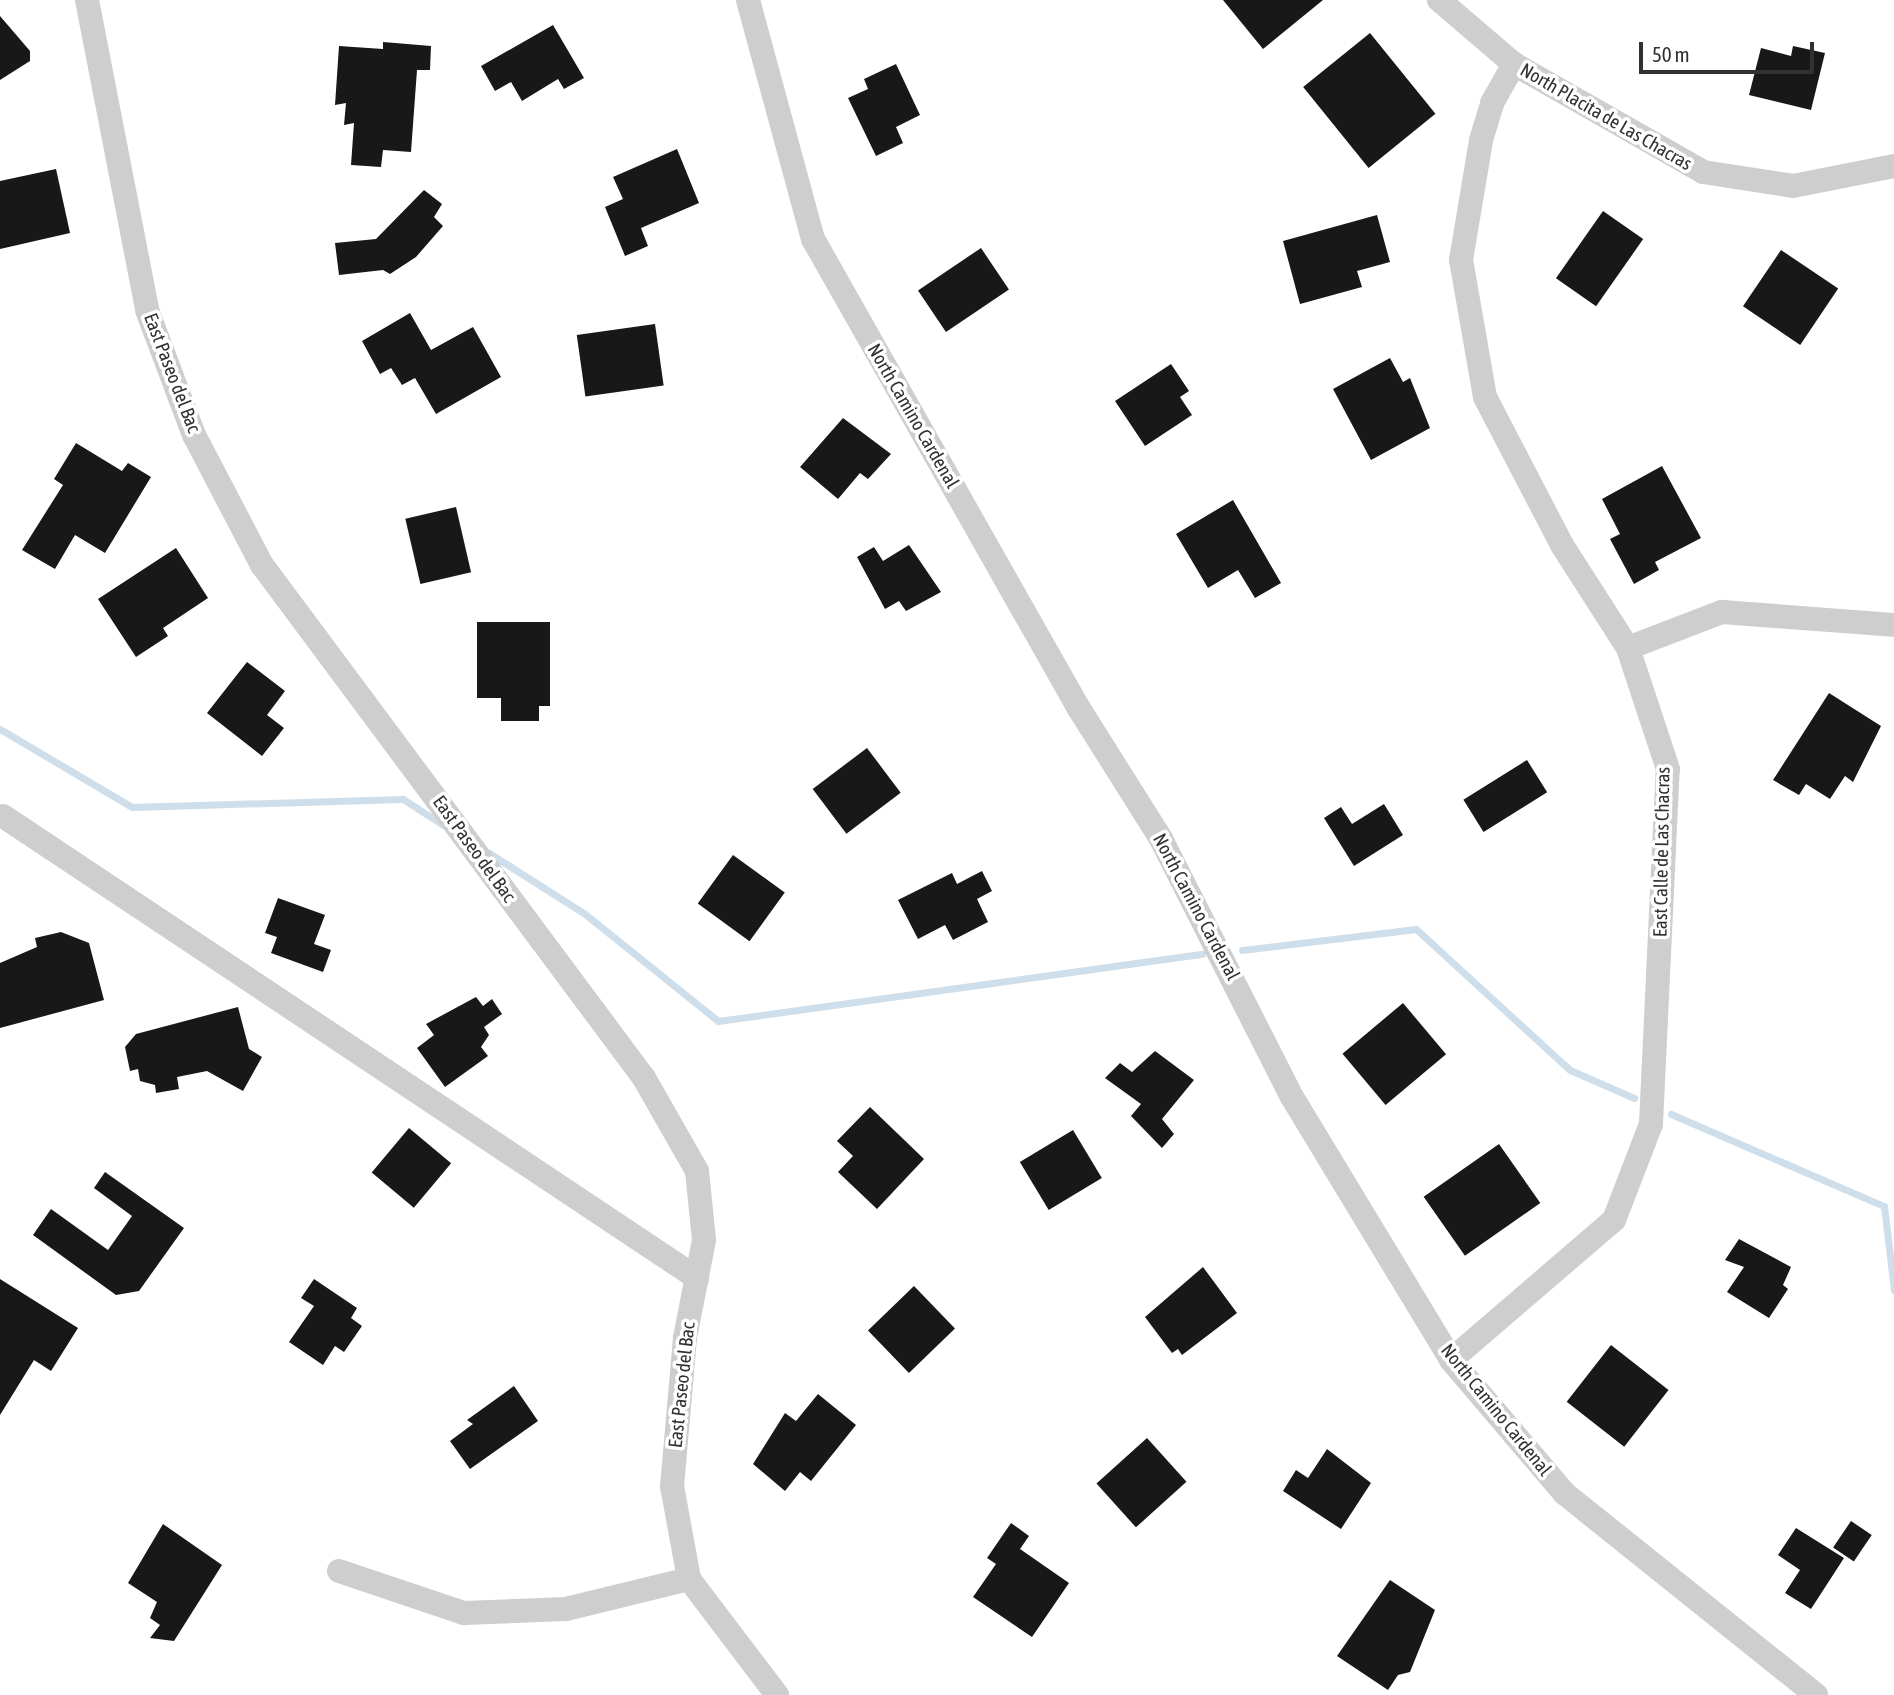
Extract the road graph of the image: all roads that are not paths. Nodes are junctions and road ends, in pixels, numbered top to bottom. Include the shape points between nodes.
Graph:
1 (87, 0) edge
2 (748, 0) edge
3 (1439, 0) edge
4 (1456, 6) edge
5 (1514, 64) junction
6 (1894, 166) edge
7 (1894, 625) edge
8 (1628, 648) junction
9 (3, 817) dead end
10 (697, 1278) junction
11 (1451, 1360) junction
12 (339, 1571) dead end
13 (689, 1579) junction
14 (777, 1695) edge
15 (1816, 1695) edge

1 - 10 street, East Paseo del Bac via 147,310 194,435 262,565 644,1078 697,1171 704,1240
2 - 11 street, North Camino Cardenal via 813,239 1079,707 1166,848 1293,1097
3 - 4 street, North Placita de Las Chacras
4 - 5 street, North Placita de Las Chacras
5 - 6 street, North Placita de Las Chacras via 1703,172 1793,186
5 - 8 street, East Calle de Las Chacras via 1492,103 1481,140 1461,261 1485,397 1562,545
7 - 8 street via 1722,612
8 - 11 street, East Calle de Las Chacras via 1668,769 1651,1124 1614,1220
9 - 10 street
10 - 13 street, East Paseo del Bac via 672,1486
11 - 15 street, North Camino Cardenal via 1564,1493
12 - 13 street via 464,1613 566,1609
13 - 14 street, East Paseo del Bac

